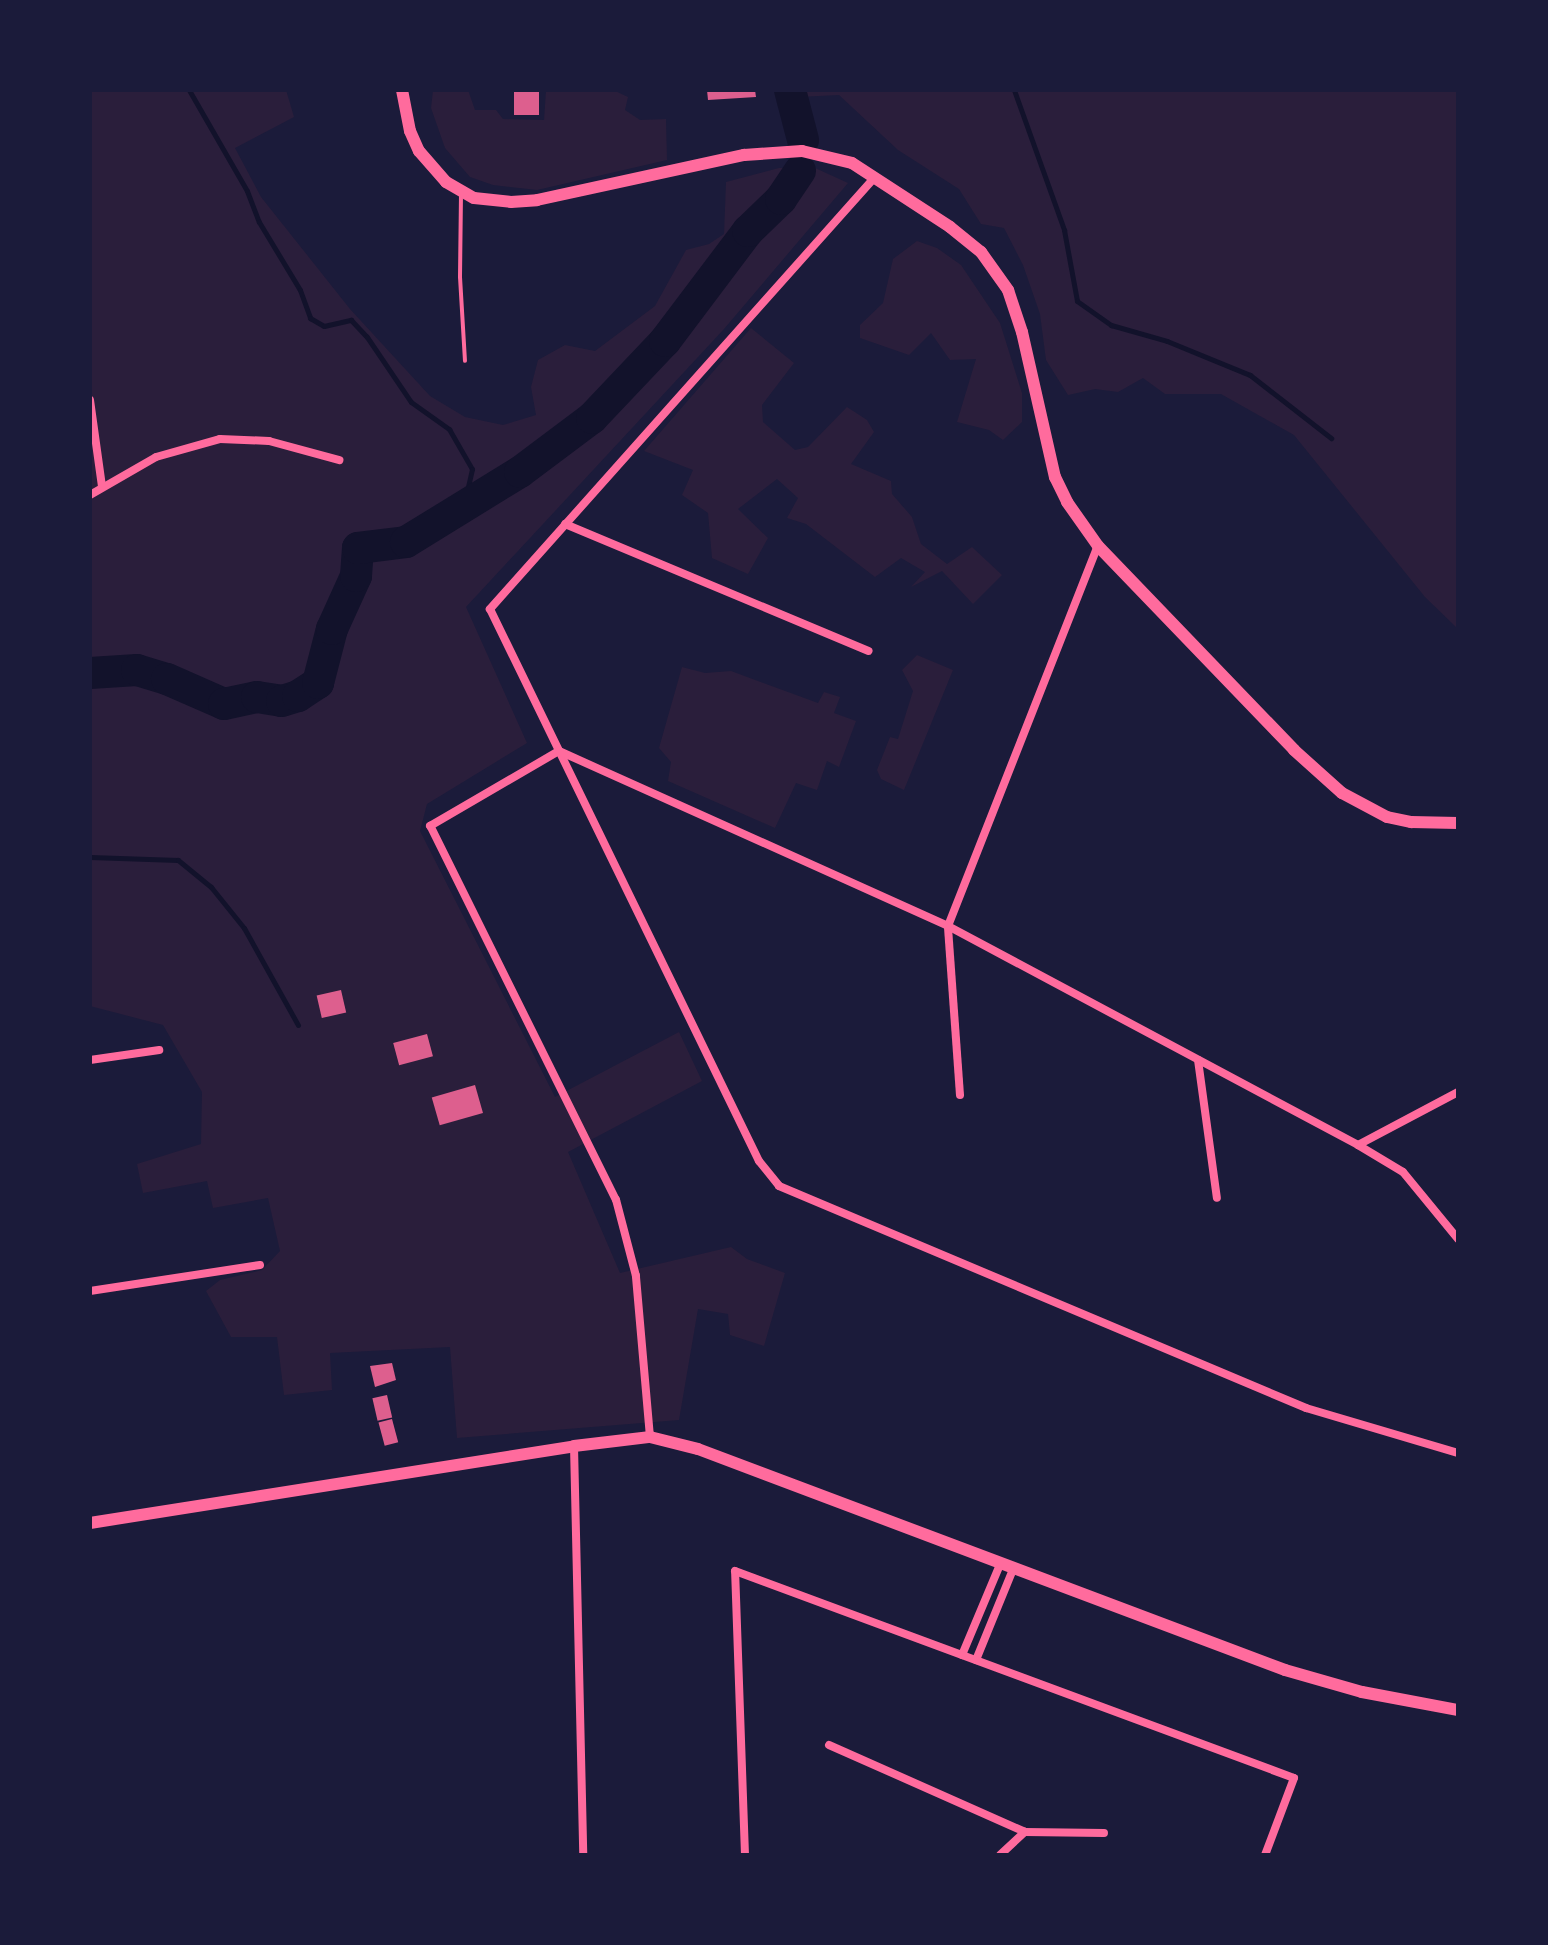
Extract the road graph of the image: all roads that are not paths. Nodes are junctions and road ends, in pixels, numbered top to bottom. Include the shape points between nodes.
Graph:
1 (402, 90) edge
2 (875, 177) junction
3 (461, 192) junction
4 (465, 361) dead end
5 (90, 400) edge
6 (339, 460) dead end
7 (102, 487) junction
8 (90, 495) edge
9 (565, 524) junction
10 (1098, 546) junction
11 (868, 651) dead end
12 (559, 751) junction
13 (1458, 823) edge
14 (948, 926) junction
15 (159, 1050) dead end
16 (90, 1060) edge
17 (1198, 1060) junction
18 (1458, 1092) edge
19 (960, 1095) dead end
20 (1358, 1145) junction
21 (1217, 1198) dead end
22 (1458, 1239) edge
23 (260, 1265) dead end
24 (90, 1291) edge
25 (650, 1437) junction
26 (574, 1446) junction
27 (1458, 1453) edge
28 (90, 1523) edge
29 (1008, 1564) junction
30 (962, 1655) junction
31 (976, 1660) junction
32 (1458, 1710) edge
33 (829, 1745) dead end
34 (1025, 1832) junction
35 (1104, 1833) dead end
36 (583, 1855) edge
37 (745, 1855) edge
38 (1000, 1855) edge
39 (1265, 1855) edge

1 - 3 main road via 419,151
2 - 3 main road via 829,155 786,151 744,155 537,200 488,201
2 - 9 street
2 - 10 main road via 966,238 997,272 1016,310 1055,477
3 - 4 lane
5 - 7 street
6 - 7 street via 269,441 220,439 156,457
7 - 8 street
9 - 11 street
9 - 12 street via 490,609
10 - 13 main road via 1342,793 1387,817
10 - 14 street
12 - 14 street
12 - 25 street via 430,826 616,1200 636,1276
12 - 27 street via 759,1161 779,1186 1306,1408
14 - 17 street
14 - 19 street
15 - 16 street
17 - 20 street
17 - 21 street
18 - 20 street
20 - 22 street via 1403,1172
23 - 24 street
25 - 26 main road
25 - 29 main road via 690,1446
26 - 28 main road
26 - 36 street
29 - 30 street
29 - 31 street
29 - 32 main road via 1285,1670 1362,1692
30 - 31 street
30 - 37 street via 735,1571
31 - 39 street via 1294,1778
33 - 34 street
34 - 35 street
34 - 38 street

